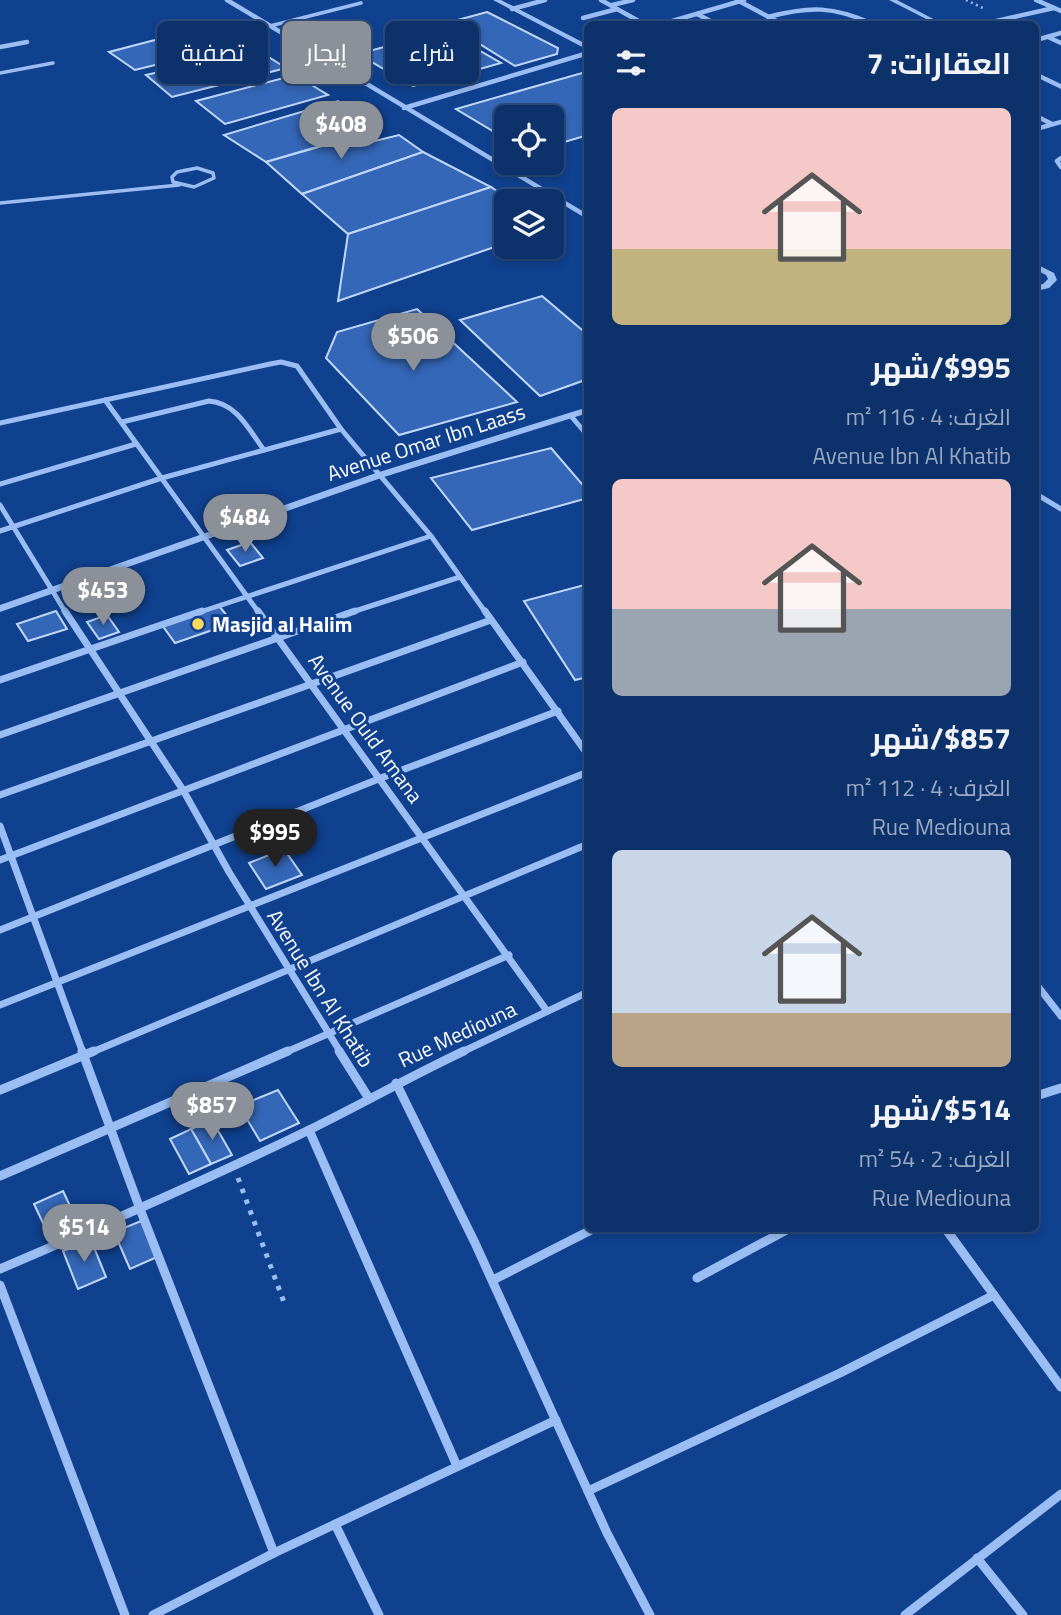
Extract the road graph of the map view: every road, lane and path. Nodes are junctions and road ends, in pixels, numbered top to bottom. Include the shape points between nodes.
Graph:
1 (227, 0) edge
2 (496, 0) edge
3 (545, 0) edge
4 (601, 0) edge
5 (633, 0) edge
6 (740, 0) edge
7 (892, 0) edge
8 (1036, 0) edge
9 (361, 3) dead end
10 (612, 5) junction
11 (1054, 8) junction
12 (512, 9) junction
13 (618, 9) junction
14 (1061, 11) edge
15 (697, 14) junction
16 (768, 17) junction
17 (583, 18) dead end
18 (639, 21) edge
19 (672, 21) edge
20 (710, 21) edge
21 (776, 21) edge
22 (866, 21) edge
23 (934, 21) edge
24 (996, 21) edge
25 (270, 26) junction
26 (1061, 33) edge
27 (1048, 37) junction
28 (1039, 39) edge
29 (27, 42) dead end
30 (1061, 43) edge
31 (2, 46) edge
32 (584, 47) edge
33 (584, 50) edge
34 (53, 63) dead end
35 (0, 73) edge
36 (1039, 76) edge
37 (1061, 87) edge
38 (404, 108) junction
39 (1039, 118) edge
40 (1061, 122) edge
41 (1053, 125) junction
42 (1039, 128) edge
43 (1061, 158) edge
44 (1061, 167) edge
45 (179, 185) junction
46 (0, 203) edge
47 (584, 215) edge
48 (1039, 268) edge
49 (1061, 269) edge
50 (1050, 273) junction
51 (1045, 288) edge
52 (106, 400) junction
53 (584, 412) edge
54 (571, 416) junction
55 (122, 422) junction
56 (0, 423) edge
57 (341, 429) junction
58 (584, 431) edge
59 (136, 444) junction
60 (264, 450) junction
61 (380, 475) junction
62 (162, 478) junction
63 (0, 484) edge
64 (1039, 496) edge
65 (0, 505) edge
66 (1061, 509) edge
67 (15, 526) junction
68 (0, 531) edge
69 (431, 536) junction
70 (205, 538) junction
71 (460, 577) junction
72 (52, 591) junction
73 (248, 595) junction
74 (0, 609) edge
75 (491, 620) junction
76 (278, 636) junction
77 (88, 649) junction
78 (523, 662) junction
79 (0, 680) edge
80 (312, 684) junction
81 (117, 694) junction
82 (558, 711) junction
83 (344, 728) junction
84 (0, 735) edge
85 (149, 740) junction
86 (584, 749) edge
87 (584, 774) edge
88 (381, 778) junction
89 (183, 790) junction
90 (0, 795) edge
91 (0, 827) edge
92 (425, 838) junction
93 (213, 845) junction
94 (584, 846) edge
95 (11, 856) junction
96 (0, 860) edge
97 (465, 895) junction
98 (250, 907) junction
99 (33, 917) junction
100 (0, 930) edge
101 (509, 955) junction
102 (288, 968) junction
103 (58, 982) junction
104 (1039, 988) edge
105 (584, 994) edge
106 (0, 1005) edge
107 (547, 1011) junction
108 (1061, 1016) edge
109 (328, 1034) junction
110 (85, 1053) junction
111 (396, 1083) junction
112 (1061, 1088) edge
113 (0, 1090) edge
114 (1039, 1095) edge
115 (368, 1097) junction
116 (110, 1126) junction
117 (309, 1130) junction
118 (233, 1165) junction
119 (0, 1176) edge
120 (140, 1209) junction
121 (587, 1232) edge
122 (783, 1232) edge
123 (948, 1232) edge
124 (0, 1269) edge
125 (697, 1278) dead end
126 (493, 1280) junction
127 (0, 1285) edge
128 (994, 1295) junction
129 (285, 1305) dead end
130 (1061, 1387) edge
131 (556, 1420) junction
132 (457, 1466) junction
133 (588, 1491) junction
134 (1061, 1494) edge
135 (335, 1524) junction
136 (274, 1553) junction
137 (977, 1558) junction
138 (125, 1615) edge
139 (153, 1615) edge
140 (379, 1615) edge
141 (650, 1615) edge
142 (905, 1615) edge
143 (1023, 1615) edge

1 - 25 street
2 - 12 street
3 - 12 street
4 - 10 street
5 - 10 street
6 - 15 street
6 - 16 street
7 - 23 street
8 - 11 street
9 - 25 lane
10 - 13 street
11 - 14 street
11 - 24 street
12 - 32 street
13 - 17 street
13 - 18 street
15 - 19 street
15 - 20 street
16 - 21 street
16 - 22 street via 831,7
25 - 38 street
26 - 27 street
27 - 28 street
27 - 30 street
29 - 31 street
33 - 38 street
34 - 35 lane
36 - 37 street
38 - 47 street
39 - 41 street
40 - 41 street
41 - 42 street
43 - 44 street via 1056,161
45 - 45 lane via 209,183 214,173 197,168 177,172 172,177
45 - 46 lane
48 - 50 street
49 - 50 street
50 - 51 street via 1053,280
52 - 55 street, Avenue Ould Amana
52 - 56 street
52 - 57 street via 281,362 301,369
53 - 54 street, Avenue Omar Ibn Laass
54 - 58 street
54 - 61 street, Avenue Omar Ibn Laass
55 - 59 street, Avenue Ould Amana
55 - 60 street via 220,401 229,405
57 - 60 street
57 - 61 street
59 - 62 street, Avenue Ould Amana
59 - 63 street
60 - 62 street
61 - 69 street
61 - 70 street, Avenue Omar Ibn Laass
62 - 67 street
62 - 70 street, Avenue Ould Amana
64 - 66 street
65 - 67 street, Avenue Ibn Al Khatib
67 - 68 street
67 - 72 street, Avenue Ibn Al Khatib
69 - 71 street
69 - 73 street
70 - 72 street, Avenue Omar Ibn Laass
70 - 73 street, Avenue Ould Amana
71 - 75 street
71 - 76 street
72 - 74 street, Avenue Omar Ibn Laass
72 - 77 street, Avenue Ibn Al Khatib
73 - 76 street, Avenue Ould Amana
73 - 77 street
75 - 78 street
75 - 80 street
76 - 80 street, Avenue Ould Amana
76 - 81 street
77 - 79 street
77 - 81 street, Avenue Ibn Al Khatib
78 - 82 street
78 - 83 street
80 - 83 street, Avenue Ould Amana
80 - 85 street
81 - 84 street
81 - 85 street, Avenue Ibn Al Khatib
82 - 86 street
82 - 88 street
83 - 88 street, Avenue Ould Amana
83 - 89 street
85 - 89 street, Avenue Ibn Al Khatib
85 - 90 street
87 - 92 street
88 - 92 street, Avenue Ould Amana
88 - 93 street
89 - 93 street, Avenue Ibn Al Khatib
89 - 95 street
91 - 95 street
92 - 97 street, Avenue Ould Amana
92 - 98 street
93 - 98 street, Avenue Ibn Al Khatib
93 - 99 street
94 - 97 street
95 - 96 street
95 - 99 street
97 - 101 street, Avenue Ould Amana
97 - 102 street
98 - 102 street, Avenue Ibn Al Khatib
98 - 103 street
99 - 100 street
99 - 103 street
101 - 107 street, Avenue Ould Amana
101 - 109 street
102 - 109 street, Avenue Ibn Al Khatib
102 - 110 street
103 - 106 street
103 - 110 street
104 - 108 street
105 - 107 street, Rue Mediouna
107 - 111 street, Rue Mediouna
109 - 115 street, Avenue Ibn Al Khatib
109 - 116 street
110 - 113 street
110 - 116 street
111 - 115 street, Rue Mediouna
111 - 126 street
112 - 114 street
115 - 117 street, Rue Mediouna
116 - 119 street
116 - 120 street
117 - 118 street, Rue Mediouna
117 - 132 street
118 - 120 street, Rue Mediouna
118 - 129 path
120 - 124 street, Rue Mediouna
120 - 136 street
121 - 126 street
122 - 125 street
123 - 128 street
126 - 131 street
127 - 138 street
128 - 130 street
128 - 133 street
131 - 132 street
131 - 133 street
132 - 135 street
133 - 141 street
134 - 137 street
135 - 136 street
135 - 140 street
136 - 139 street
137 - 142 street
137 - 143 street

